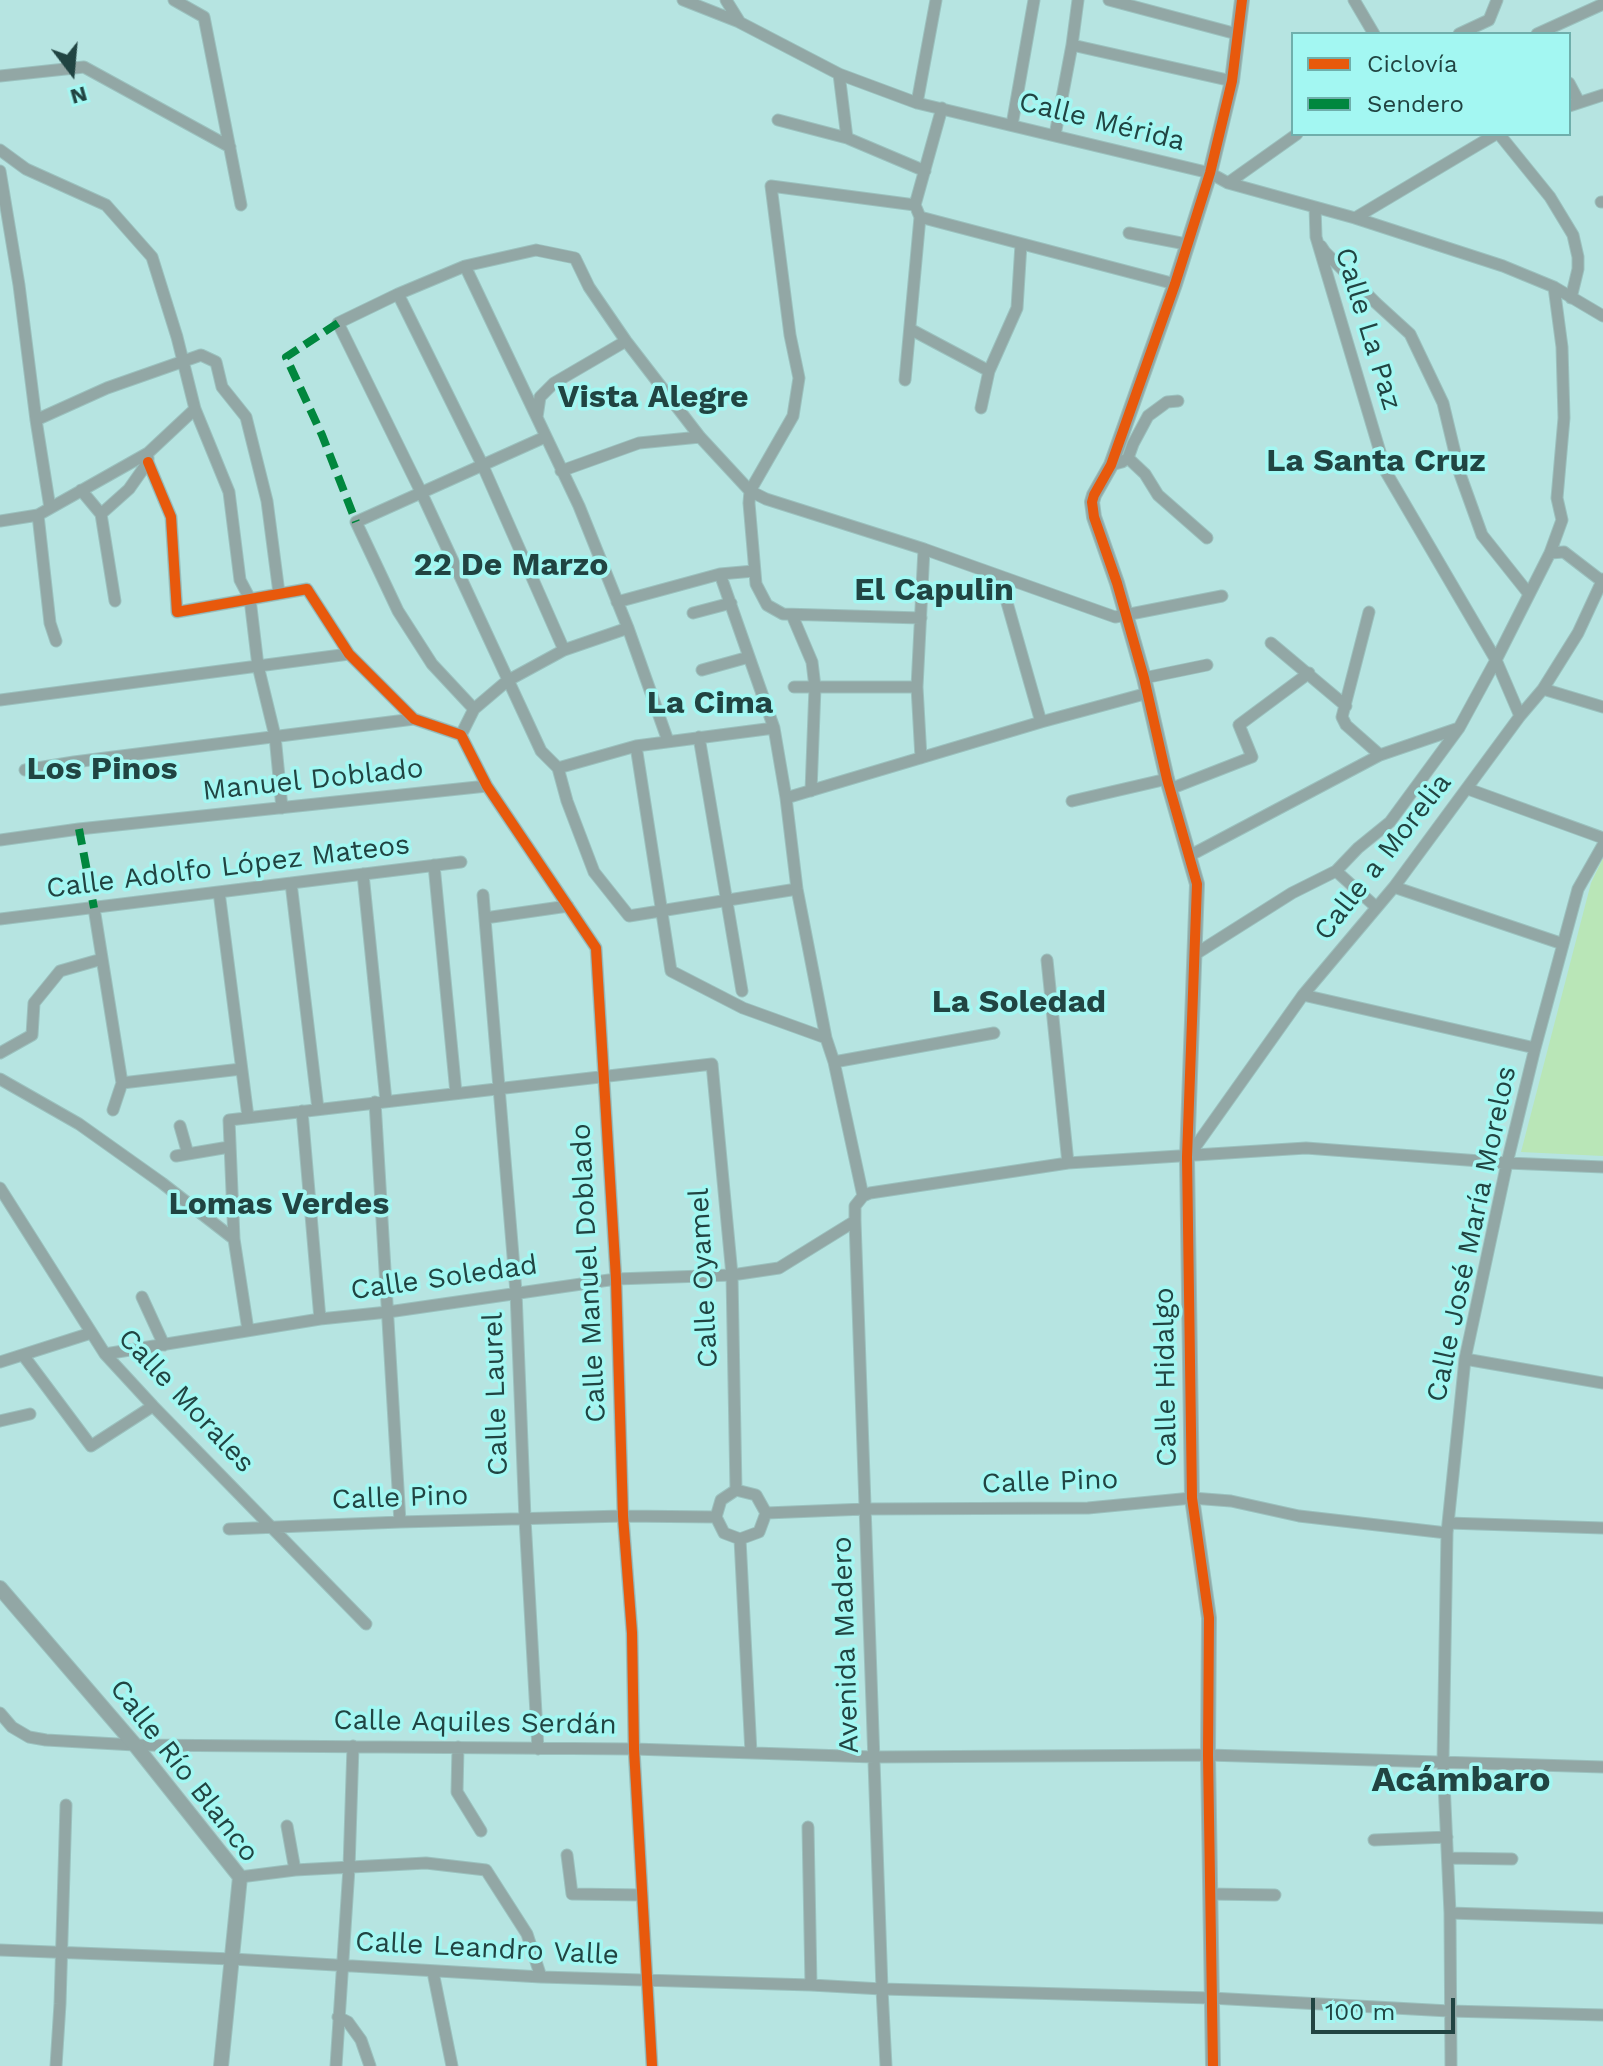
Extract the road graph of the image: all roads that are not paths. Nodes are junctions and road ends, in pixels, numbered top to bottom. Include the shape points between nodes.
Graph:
1 (174, 0) edge
2 (683, 0) edge
3 (726, 0) edge
4 (936, 0) edge
5 (1034, 0) edge
6 (1078, 0) edge
7 (1109, 0) edge
8 (1242, 0) edge
9 (1354, 0) edge
10 (1497, 0) edge
11 (1603, 4) edge
12 (739, 22) junction
13 (1373, 32) edge
14 (1463, 32) edge
15 (1543, 32) edge
16 (1237, 34) junction
17 (1072, 45) junction
18 (839, 74) junction
19 (0, 76) edge
20 (1232, 81) junction
21 (1603, 95) edge
22 (917, 103) junction
23 (1574, 104) edge
24 (942, 108) junction
25 (778, 120) dead end
26 (1012, 125) junction
27 (1055, 135) junction
28 (1294, 136) edge
29 (1495, 136) edge
30 (1500, 136) edge
31 (847, 138) junction
32 (230, 147) junction
33 (0, 150) edge
34 (0, 171) edge
35 (925, 171) junction
36 (1210, 173) junction
37 (1228, 183) junction
38 (241, 205) dead end
39 (1315, 207) junction
40 (918, 211) junction
41 (1355, 218) junction
42 (1129, 233) dead end
43 (1316, 237) junction
44 (1021, 244) junction
45 (1186, 244) junction
46 (465, 266) junction
47 (1175, 284) junction
48 (1554, 287) junction
49 (398, 294) junction
50 (1571, 298) junction
51 (1603, 316) edge
52 (910, 329) junction
53 (626, 341) junction
54 (183, 362) junction
55 (989, 371) junction
56 (905, 380) dead end
57 (1178, 401) dead end
58 (981, 408) dead end
59 (195, 409) junction
60 (537, 419) junction
61 (36, 420) junction
62 (545, 437) junction
63 (700, 437) junction
64 (148, 458) junction
65 (1128, 458) junction
66 (482, 464) junction
67 (1111, 465) junction
68 (561, 471) junction
69 (81, 490) junction
70 (421, 492) junction
71 (750, 497) junction
72 (50, 508) junction
73 (101, 514) junction
74 (38, 515) junction
75 (0, 521) edge
76 (1207, 538) dead end
77 (924, 549) junction
78 (1550, 553) junction
79 (754, 571) junction
80 (720, 574) junction
81 (1000, 578) junction
82 (1603, 581) edge
83 (279, 593) junction
84 (1529, 594) junction
85 (1222, 596) dead end
86 (250, 599) junction
87 (115, 601) dead end
88 (617, 602) junction
89 (731, 603) junction
90 (1369, 612) dead end
91 (693, 613) dead end
92 (792, 615) junction
93 (1126, 615) junction
94 (921, 618) junction
95 (628, 628) junction
96 (56, 641) dead end
97 (1271, 643) dead end
98 (564, 650) junction
99 (349, 654) junction
100 (749, 657) junction
101 (1496, 660) junction
102 (1207, 665) dead end
103 (258, 666) junction
104 (702, 670) dead end
105 (1309, 673) junction
106 (507, 681) junction
107 (1146, 685) junction
108 (794, 687) dead end
109 (815, 687) junction
110 (917, 687) junction
111 (1543, 689) junction
112 (0, 700) edge
113 (1603, 707) edge
114 (1344, 711) junction
115 (474, 712) junction
116 (1520, 716) junction
117 (414, 719) junction
118 (1041, 722) junction
119 (774, 728) junction
120 (1459, 728) junction
121 (462, 733) junction
122 (275, 736) junction
123 (699, 737) junction
124 (668, 741) junction
125 (636, 746) junction
126 (1380, 755) junction
127 (921, 758) junction
128 (558, 768) junction
129 (25, 770) dead end
130 (1169, 784) junction
131 (487, 786) junction
132 (1468, 789) junction
133 (811, 791) junction
134 (786, 798) junction
135 (1072, 801) dead end
136 (282, 808) junction
137 (1601, 839) edge
138 (0, 840) edge
139 (1189, 856) junction
140 (461, 862) dead end
141 (434, 865) junction
142 (1336, 871) junction
143 (363, 874) junction
144 (291, 883) junction
145 (1394, 887) junction
146 (797, 889) junction
147 (219, 892) junction
148 (483, 895) dead end
149 (728, 900) junction
150 (568, 906) junction
151 (1376, 907) junction
152 (94, 908) junction
153 (662, 910) junction
154 (485, 918) junction
155 (0, 919) edge
156 (1563, 944) junction
157 (1194, 955) junction
158 (102, 959) junction
159 (1047, 960) dead end
160 (742, 991) dead end
161 (1303, 995) junction
162 (994, 1033) dead end
163 (826, 1038) junction
164 (1535, 1048) junction
165 (0, 1053) edge
166 (834, 1062) junction
167 (241, 1069) junction
168 (604, 1076) junction
169 (0, 1079) edge
170 (122, 1083) junction
171 (499, 1088) junction
172 (456, 1093) junction
173 (381, 1102) junction
174 (318, 1109) junction
175 (113, 1110) dead end
176 (302, 1111) junction
177 (248, 1117) junction
178 (180, 1126) dead end
179 (229, 1147) junction
180 (1187, 1157) junction
181 (1068, 1163) junction
182 (1507, 1163) junction
183 (1603, 1167) edge
184 (0, 1188) edge
185 (863, 1196) junction
186 (855, 1221) junction
187 (234, 1239) junction
188 (732, 1275) junction
189 (616, 1279) junction
190 (516, 1292) junction
191 (142, 1297) dead end
192 (388, 1312) junction
193 (320, 1319) junction
194 (248, 1330) junction
195 (91, 1333) junction
196 (164, 1345) junction
197 (105, 1354) junction
198 (23, 1355) junction
199 (1465, 1359) junction
200 (0, 1362) edge
201 (1603, 1383) edge
202 (153, 1406) junction
203 (30, 1414) dead end
204 (0, 1421) edge
205 (736, 1490) junction
206 (1192, 1498) junction
207 (865, 1509) junction
208 (766, 1513) junction
209 (623, 1516) junction
210 (716, 1517) junction
211 (525, 1519) junction
212 (400, 1522) junction
213 (271, 1526) junction
214 (1447, 1528) junction
215 (1603, 1528) edge
216 (229, 1529) dead end
217 (740, 1539) junction
218 (0, 1588) edge
219 (366, 1624) dead end
220 (0, 1713) edge
221 (135, 1745) junction
222 (353, 1746) junction
223 (458, 1747) junction
224 (538, 1749) junction
225 (634, 1749) junction
226 (751, 1753) junction
227 (1208, 1755) junction
228 (874, 1757) junction
229 (1443, 1761) junction
230 (1603, 1767) edge
231 (66, 1805) dead end
232 (287, 1826) dead end
233 (808, 1827) dead end
234 (481, 1831) dead end
235 (1447, 1837) junction
236 (1374, 1840) dead end
237 (567, 1855) dead end
238 (1448, 1858) junction
239 (1512, 1859) dead end
240 (349, 1868) junction
241 (295, 1870) junction
242 (240, 1877) junction
243 (1210, 1894) junction
244 (642, 1895) junction
245 (1275, 1895) dead end
246 (1450, 1913) junction
247 (1603, 1918) edge
248 (0, 1950) edge
249 (62, 1951) junction
250 (232, 1959) junction
251 (341, 1967) junction
252 (433, 1972) junction
253 (541, 1977) junction
254 (647, 1981) junction
255 (811, 1985) junction
256 (882, 1989) junction
257 (1211, 1998) junction
258 (1449, 2011) junction
259 (1603, 2015) edge
260 (338, 2017) junction
261 (56, 2066) edge
262 (221, 2066) edge
263 (336, 2066) edge
264 (370, 2066) edge
265 (452, 2066) edge
266 (652, 2066) edge
267 (886, 2066) edge
268 (1213, 2066) edge
269 (1451, 2066) edge

1 - 32 street via 204,17
2 - 12 street, Calle Mérida
3 - 12 street
4 - 22 street
5 - 26 street
6 - 17 street
7 - 16 street
8 - 16 street, Calle Hidalgo
9 - 13 street
10 - 14 street via 1489,20
11 - 15 street
12 - 18 street, Calle Mérida
16 - 20 street, Calle Hidalgo
17 - 20 street
17 - 27 street
18 - 22 street, Calle Mérida
18 - 31 street
19 - 32 street via 84,67
20 - 36 street, Calle Hidalgo
21 - 23 street
22 - 24 street, Calle Mérida
24 - 26 street, Calle Mérida
24 - 35 street
25 - 31 street
26 - 27 street, Calle Mérida
27 - 36 street, Calle Mérida
28 - 37 street
29 - 41 street
30 - 50 street via 1550,197 1573,235 1578,269
31 - 35 street
32 - 38 street
33 - 54 street via 26,169 106,205 152,257
34 - 61 street
35 - 40 street
36 - 37 street, Calle Mérida
36 - 45 street, Calle Hidalgo
37 - 39 street, Calle Mérida
39 - 41 street, Calle Mérida
39 - 43 street, Calle La Paz
40 - 44 street
40 - 52 street
40 - 71 street via 771,186 799,378 793,416
41 - 48 street, Calle Mérida
42 - 45 street
43 - 84 street via 1410,334 1443,403 1482,535
43 - 101 street, Calle La Paz via 1386,472
44 - 47 street
44 - 55 street via 1017,308
45 - 47 street, Calle Hidalgo
46 - 49 street
46 - 53 street via 536,250 575,258
46 - 60 street
47 - 67 street, Calle Hidalgo
48 - 50 street, Calle Mérida
48 - 78 street via 1564,418 1557,498 1562,520
49 - 66 street
49 - 70 street via 338,323
50 - 51 street, Calle Mérida
52 - 55 street
52 - 56 street
53 - 60 street via 554,383 540,397
53 - 63 street
54 - 59 street
54 - 61 street
54 - 83 street via 201,355 216,362 222,387 246,417 267,501
55 - 58 street
57 - 65 street via 1167,402 1148,416
59 - 64 street
59 - 86 street via 229,492 240,580
60 - 62 street
61 - 72 street
62 - 66 street
62 - 68 street
63 - 68 street via 639,443
63 - 71 street
64 - 69 street
64 - 73 street via 129,489
64 - 86 street via 171,517 177,612
65 - 67 street
65 - 76 street via 1158,495
66 - 70 street
66 - 98 street
67 - 93 street, Calle Hidalgo via 1092,502
68 - 88 street
69 - 72 street
69 - 73 street
70 - 106 street
70 - 115 street via 356,522 398,611 432,664
71 - 77 street
71 - 79 street
72 - 74 street
73 - 87 street
74 - 75 street
74 - 96 street
77 - 81 street
77 - 94 street
78 - 82 street via 1564,552
78 - 84 street
79 - 80 street
79 - 92 street via 767,605
80 - 88 street
80 - 89 street
81 - 93 street via 1115,617
81 - 118 street
82 - 111 street, Calle a Morelia
83 - 86 street
83 - 99 street via 307,589
84 - 101 street
85 - 93 street
86 - 103 street
88 - 95 street
89 - 91 street
89 - 100 street
90 - 114 street
92 - 94 street
92 - 109 street via 812,662
93 - 107 street, Calle Hidalgo
94 - 110 street
95 - 98 street
95 - 124 street
97 - 105 street
98 - 106 street
99 - 103 street
99 - 117 street
100 - 104 street
100 - 119 street
101 - 116 street, Calle La Paz
101 - 120 street
102 - 107 street
103 - 112 street
103 - 122 street
105 - 114 street
105 - 130 street via 1239,725 1252,757
106 - 115 street
106 - 128 street via 541,751
107 - 118 street
107 - 130 street, Calle Hidalgo
108 - 109 street
109 - 110 street
109 - 133 street
110 - 127 street
111 - 113 street
111 - 116 street, Calle a Morelia
114 - 126 street via 1346,725
115 - 121 street
116 - 132 street, Calle a Morelia
117 - 121 street
117 - 122 street
118 - 127 street
119 - 123 street
119 - 134 street
120 - 126 street
120 - 142 street via 1390,822
121 - 131 street, Calle Manuel Doblado
122 - 129 street
122 - 136 street
123 - 124 street
123 - 149 street
124 - 125 street
125 - 128 street
125 - 153 street
126 - 139 street
127 - 133 street
128 - 153 street via 594,872 629,916
130 - 135 street
130 - 139 street, Calle Hidalgo
131 - 136 street, Manuel Doblado
131 - 150 street, Calle Manuel Doblado
132 - 137 street
132 - 145 street, Calle a Morelia
133 - 134 street
134 - 146 street
136 - 138 street, Manuel Doblado
137 - 156 street, Calle José María Morelos via 1578,889
139 - 157 street, Calle Hidalgo via 1197,884
140 - 141 street, Calle Adolfo López Mateos
141 - 143 street, Calle Adolfo López Mateos
141 - 172 street
142 - 151 street
142 - 157 street
143 - 144 street, Calle Adolfo López Mateos
143 - 173 street
144 - 147 street, Calle Adolfo López Mateos
144 - 174 street
145 - 151 street, Calle a Morelia
145 - 156 street
146 - 149 street
146 - 163 street
147 - 152 street, Calle Adolfo López Mateos
147 - 167 street
148 - 154 street, Calle Laurel
149 - 153 street
149 - 160 street
150 - 154 street
150 - 168 street, Calle Manuel Doblado via 596,948
151 - 161 street, Calle a Morelia
152 - 155 street, Calle Adolfo López Mateos
152 - 158 street
153 - 163 street via 671,971 743,1008
154 - 171 street, Calle Laurel
156 - 164 street, Calle José María Morelos
157 - 180 street, Calle Hidalgo
158 - 165 street via 60,971 34,1003 32,1035
158 - 170 street
159 - 181 street
161 - 164 street
161 - 180 street, Calle a Morelia
162 - 166 street
163 - 166 street
164 - 182 street, Calle José María Morelos
166 - 185 street
167 - 170 street
167 - 177 street
168 - 171 street
168 - 188 street, Calle Oyamel via 712,1064
168 - 189 street, Calle Manuel Doblado
169 - 187 street via 79,1124
170 - 175 street
171 - 172 street
171 - 190 street, Calle Laurel
172 - 173 street
173 - 174 street
173 - 192 street
174 - 176 street
176 - 177 street
176 - 193 street
177 - 179 street via 229,1120
178 - 179 street via 182,1155
179 - 187 street
180 - 181 street
180 - 182 street via 1306,1148
180 - 206 street, Calle Hidalgo
181 - 185 street
182 - 183 street
182 - 199 street, Calle José María Morelos
184 - 195 street, Calle Morales
185 - 186 street via 855,1206
186 - 188 street, Calle Soledad via 779,1268
186 - 207 street, Avenida Madero
187 - 194 street
188 - 189 street, Calle Soledad
188 - 205 street, Calle Oyamel
189 - 190 street, Calle Soledad
189 - 209 street, Calle Manuel Doblado
190 - 192 street, Calle Soledad
190 - 211 street, Calle Laurel
191 - 196 street
192 - 193 street, Calle Soledad
192 - 212 street
193 - 194 street, Calle Soledad
194 - 196 street, Calle Soledad
195 - 197 street, Calle Morales
195 - 198 street
196 - 197 street, Calle Soledad
197 - 202 street, Calle Morales
198 - 200 street
198 - 202 street via 91,1446
199 - 201 street
199 - 214 street, Calle José María Morelos
202 - 213 street, Calle Morales
203 - 204 street
205 - 208 street via 756,1495
205 - 210 street via 721,1500
206 - 207 street, Calle Pino via 1088,1508
206 - 214 street, Calle Pino via 1299,1516
206 - 227 street, Calle Hidalgo via 1209,1618
207 - 208 street, Calle Pino
207 - 228 street, Avenida Madero
208 - 217 street via 759,1532
209 - 210 street, Calle Pino
209 - 211 street, Calle Pino
209 - 225 street, Calle Manuel Doblado
210 - 217 street via 724,1533
211 - 212 street, Calle Pino
211 - 224 street, Calle Laurel
212 - 213 street, Calle Pino
213 - 216 street, Calle Pino
213 - 219 street, Calle Morales
214 - 215 street, Calle Pino
214 - 229 street, Calle José María Morelos
217 - 226 street
218 - 221 street, Calle Río Blanco
220 - 221 street, Calle Aquiles Serdán via 29,1737
221 - 222 street, Calle Aquiles Serdán
221 - 242 street, Calle Río Blanco
222 - 223 street, Calle Aquiles Serdán
222 - 240 street
223 - 224 street, Calle Aquiles Serdán
223 - 234 street via 457,1792
224 - 225 street, Calle Aquiles Serdán
225 - 226 street, Calle Aquiles Serdán
225 - 244 street, Calle Manuel Doblado
226 - 228 street, Calle Aquiles Serdán
227 - 228 street, Calle Aquiles Serdán
227 - 229 street, Calle Aquiles Serdán
227 - 243 street, Calle Hidalgo
228 - 256 street, Avenida Madero
229 - 230 street, Calle Aquiles Serdán
229 - 235 street, Calle José María Morelos
231 - 249 street
232 - 241 street
233 - 255 street
235 - 236 street
235 - 238 street, Calle José María Morelos
237 - 244 street via 572,1894
238 - 239 street
238 - 246 street, Calle José María Morelos
240 - 241 street
240 - 251 street
240 - 253 street via 426,1863 486,1870 527,1934
241 - 242 street
242 - 250 street, Calle Río Blanco
243 - 245 street
243 - 257 street, Calle Hidalgo
244 - 254 street, Calle Manuel Doblado
246 - 247 street
246 - 258 street, Calle José María Morelos
248 - 249 street, Calle Leandro Valle
249 - 250 street, Calle Leandro Valle
249 - 261 street
250 - 251 street, Calle Leandro Valle
250 - 262 street, Calle Río Blanco
251 - 252 street, Calle Leandro Valle
251 - 260 street
252 - 253 street, Calle Leandro Valle
252 - 265 street
253 - 254 street, Calle Leandro Valle
254 - 255 street, Calle Leandro Valle
254 - 266 street, Calle Manuel Doblado
255 - 256 street, Calle Leandro Valle
256 - 257 street, Calle Leandro Valle
256 - 267 street, Avenida Madero
257 - 258 street, Calle Leandro Valle
257 - 268 street, Calle Hidalgo
258 - 259 street, Calle Leandro Valle
258 - 269 street, Calle José María Morelos
260 - 263 street
260 - 264 street via 361,2040

